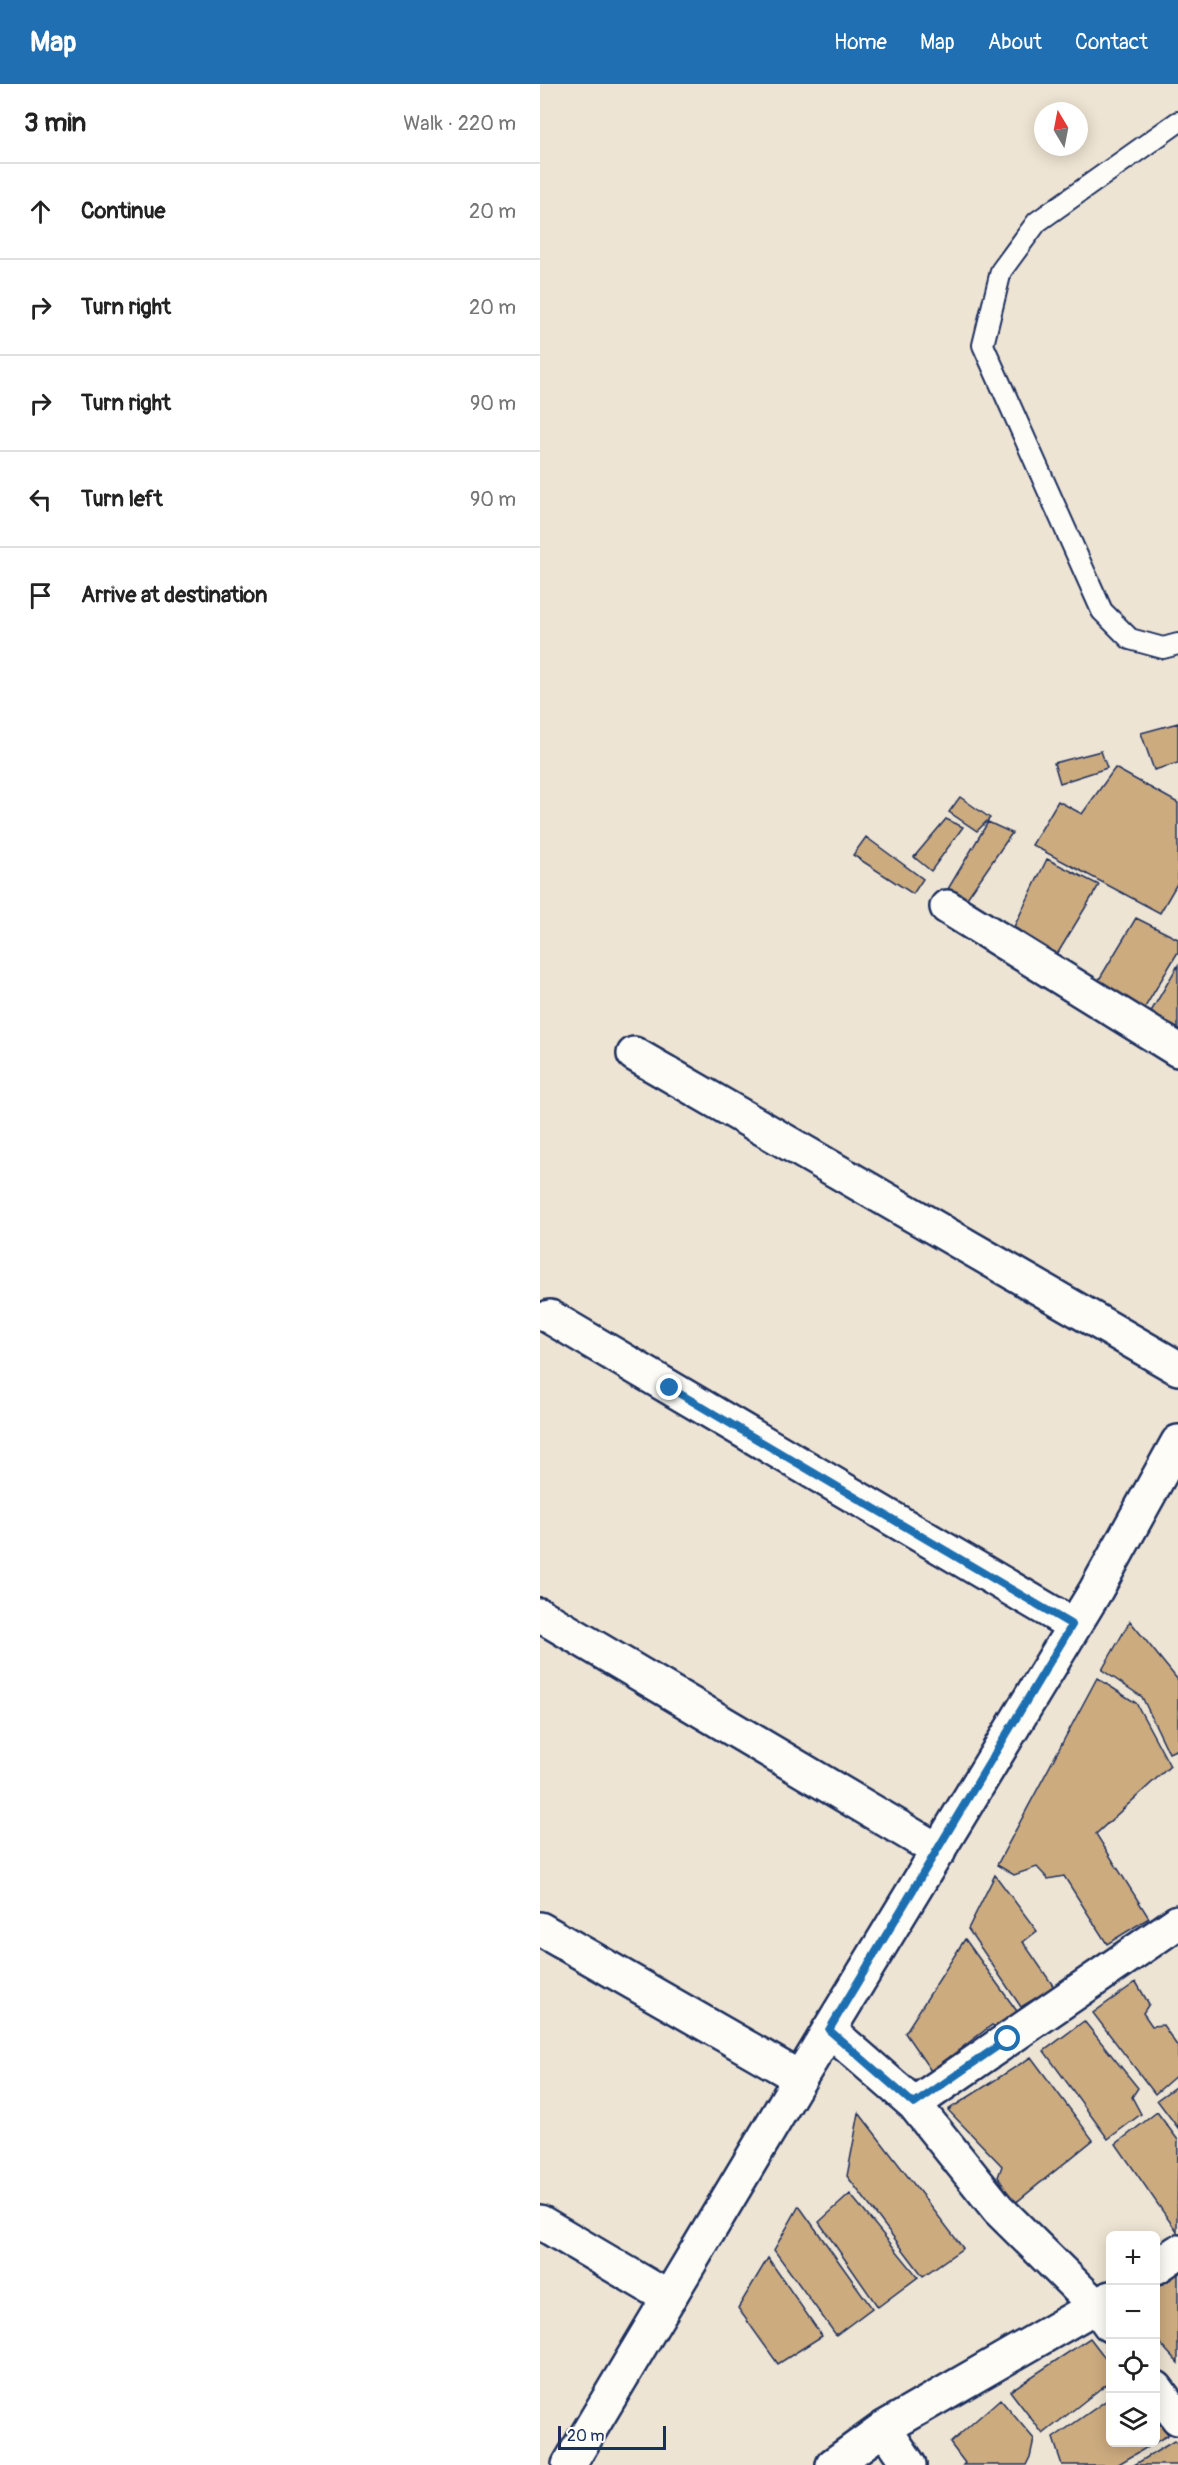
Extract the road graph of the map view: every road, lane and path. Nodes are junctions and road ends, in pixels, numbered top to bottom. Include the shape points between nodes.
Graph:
1 (1178, 122) edge
2 (1178, 644) edge
3 (947, 907) dead end
4 (1178, 1050) edge
5 (634, 1054) dead end
6 (550, 1317) dead end
7 (1178, 1368) edge
8 (1175, 1456) edge
9 (540, 1616) edge
10 (1072, 1625) junction
11 (939, 1851) junction
12 (1178, 1922) edge
13 (540, 1929) edge
14 (829, 2030) junction
15 (800, 2078) junction
16 (914, 2104) junction
17 (540, 2222) edge
18 (1178, 2252) edge
19 (1160, 2264) edge
20 (669, 2298) junction
21 (1106, 2310) edge
22 (1159, 2393) edge
23 (1178, 2418) edge
24 (884, 2428) junction
25 (569, 2465) edge
26 (833, 2465) edge
27 (909, 2465) edge

1 - 2 lane via 1037,222 1001,271 983,345 1102,611 1130,639 1163,648
3 - 4 street
5 - 7 street
6 - 10 street
8 - 10 street
9 - 11 street
10 - 11 street
11 - 14 street
12 - 16 street
13 - 15 street
14 - 15 street
14 - 16 street
15 - 20 street
16 - 21 street via 998,2209
17 - 20 street
18 - 19 street
20 - 25 street
21 - 24 street
22 - 23 street
24 - 26 street
24 - 27 street

